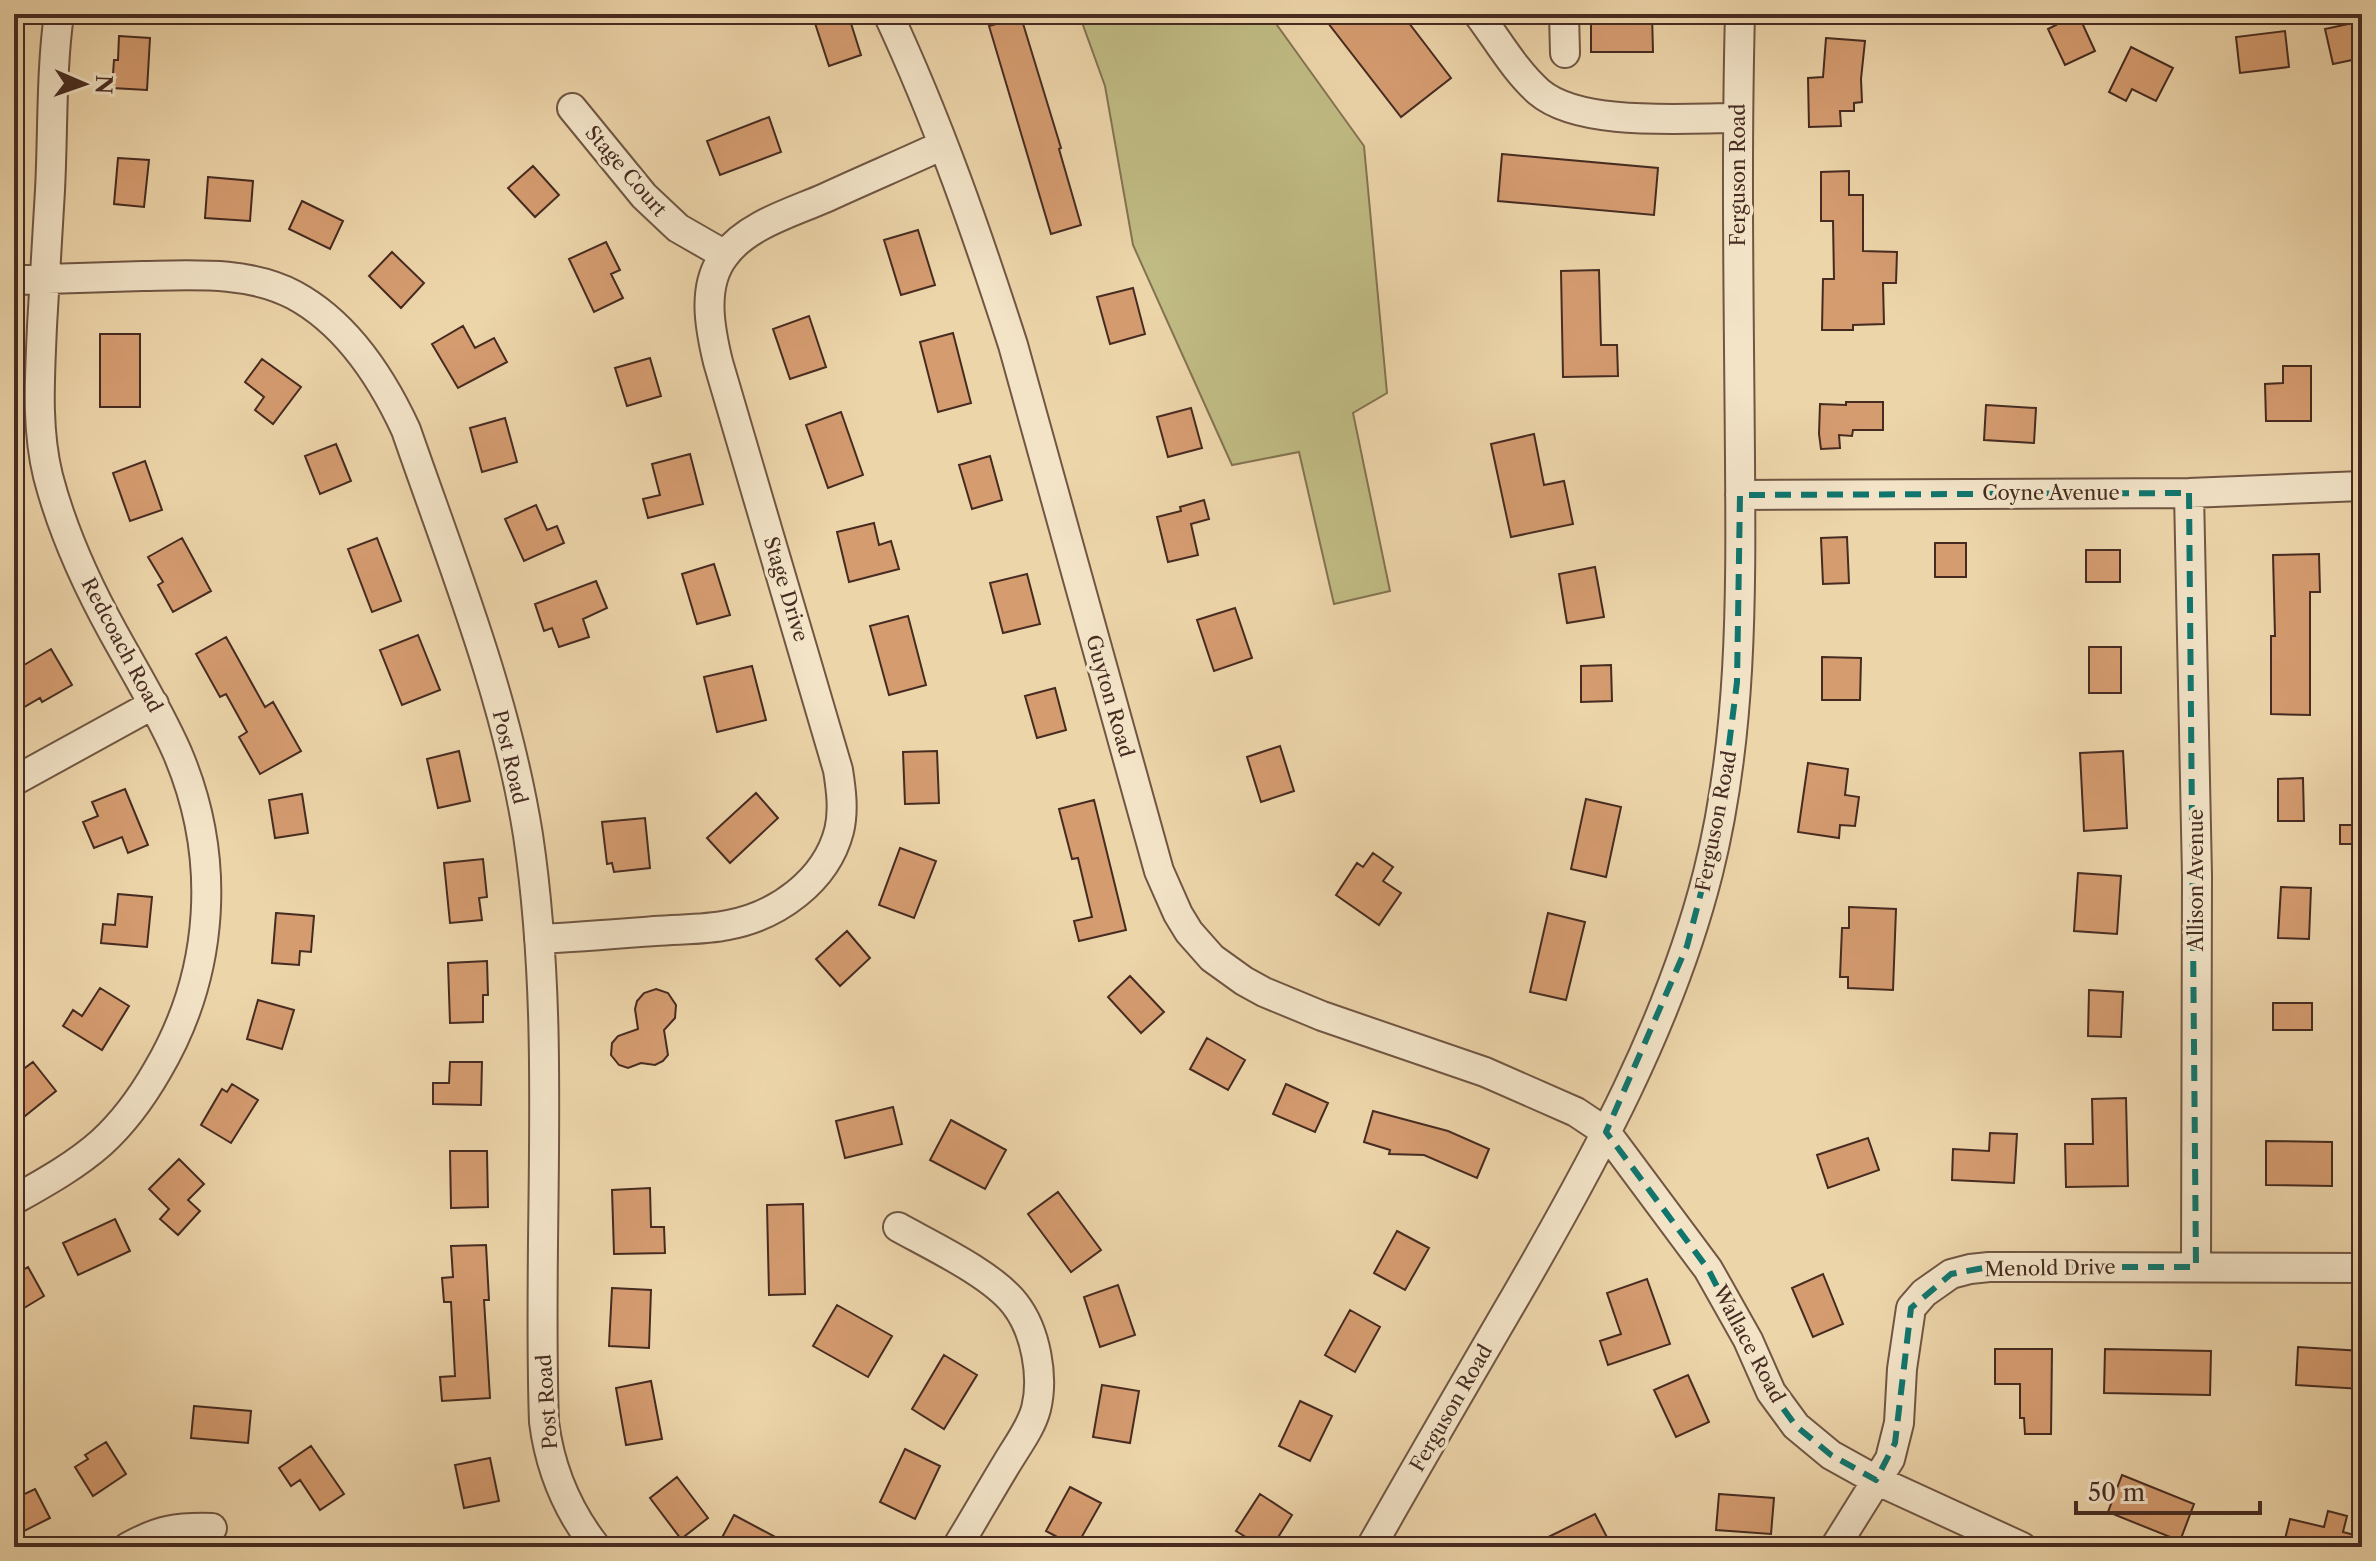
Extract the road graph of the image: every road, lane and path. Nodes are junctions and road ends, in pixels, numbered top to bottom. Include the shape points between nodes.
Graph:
1 (59, 14) edge
2 (888, 14) edge
3 (1478, 14) edge
4 (1564, 14) edge
5 (1740, 14) edge
6 (1565, 53) dead end
7 (572, 108) dead end
8 (1737, 118) junction
9 (943, 145) junction
10 (725, 255) junction
11 (45, 279) junction
12 (14, 280) edge
13 (2362, 486) edge
14 (2189, 493) junction
15 (1740, 495) junction
16 (154, 704) junction
17 (14, 781) edge
18 (539, 939) junction
19 (1606, 1132) junction
20 (14, 1200) edge
21 (898, 1227) dead end
22 (2196, 1267) junction
23 (2362, 1268) edge
24 (1876, 1480) junction
25 (212, 1528) dead end
26 (128, 1547) edge
27 (596, 1547) edge
28 (957, 1547) edge
29 (1371, 1547) edge
30 (1835, 1547) edge
31 (2022, 1547) edge

1 - 11 street, Redcoach Road
2 - 9 street, Guyton Road
3 - 8 street via 1538,91 1559,105 1595,114
4 - 6 street
5 - 8 street, Ferguson Road
7 - 10 street, Stage Court via 644,196 678,228
8 - 15 street, Ferguson Road
9 - 10 street via 755,230
9 - 19 street, Guyton Road via 1013,345 1159,871 1189,932 1222,966 1264,992 1485,1072 1576,1112
10 - 18 street, Stage Drive via 711,294 711,332 832,745 840,784 840,828 831,853 811,881 782,905 749,920 711,928
11 - 12 street, Post Road
11 - 16 street, Redcoach Road via 40,408 48,474 82,569
11 - 18 street, Post Road via 192,275 263,284 314,308 378,377 406,430 495,696 527,834
13 - 14 street, Coyne Avenue
14 - 15 street, Coyne Avenue
14 - 22 street, Allison Avenue via 2197,876
15 - 19 street, Ferguson Road via 1737,682 1719,824 1687,946
16 - 17 street
16 - 20 street, Redcoach Road via 190,784 205,853 206,930 195,986 164,1059 118,1126 84,1157
18 - 27 street, Post Road via 544,1422 566,1500
19 - 24 street, Wallace Road via 1708,1269 1771,1392 1796,1426 1831,1455
19 - 29 street, Ferguson Road
21 - 28 street via 954,1259 1016,1305 1036,1357 1039,1394 1033,1419
22 - 23 street, Menold Drive
22 - 24 street, Menold Drive via 1989,1267 1951,1274 1911,1308 1895,1443
24 - 30 street, Menold Drive
24 - 31 street, Wallace Road
25 - 26 street via 181,1527

